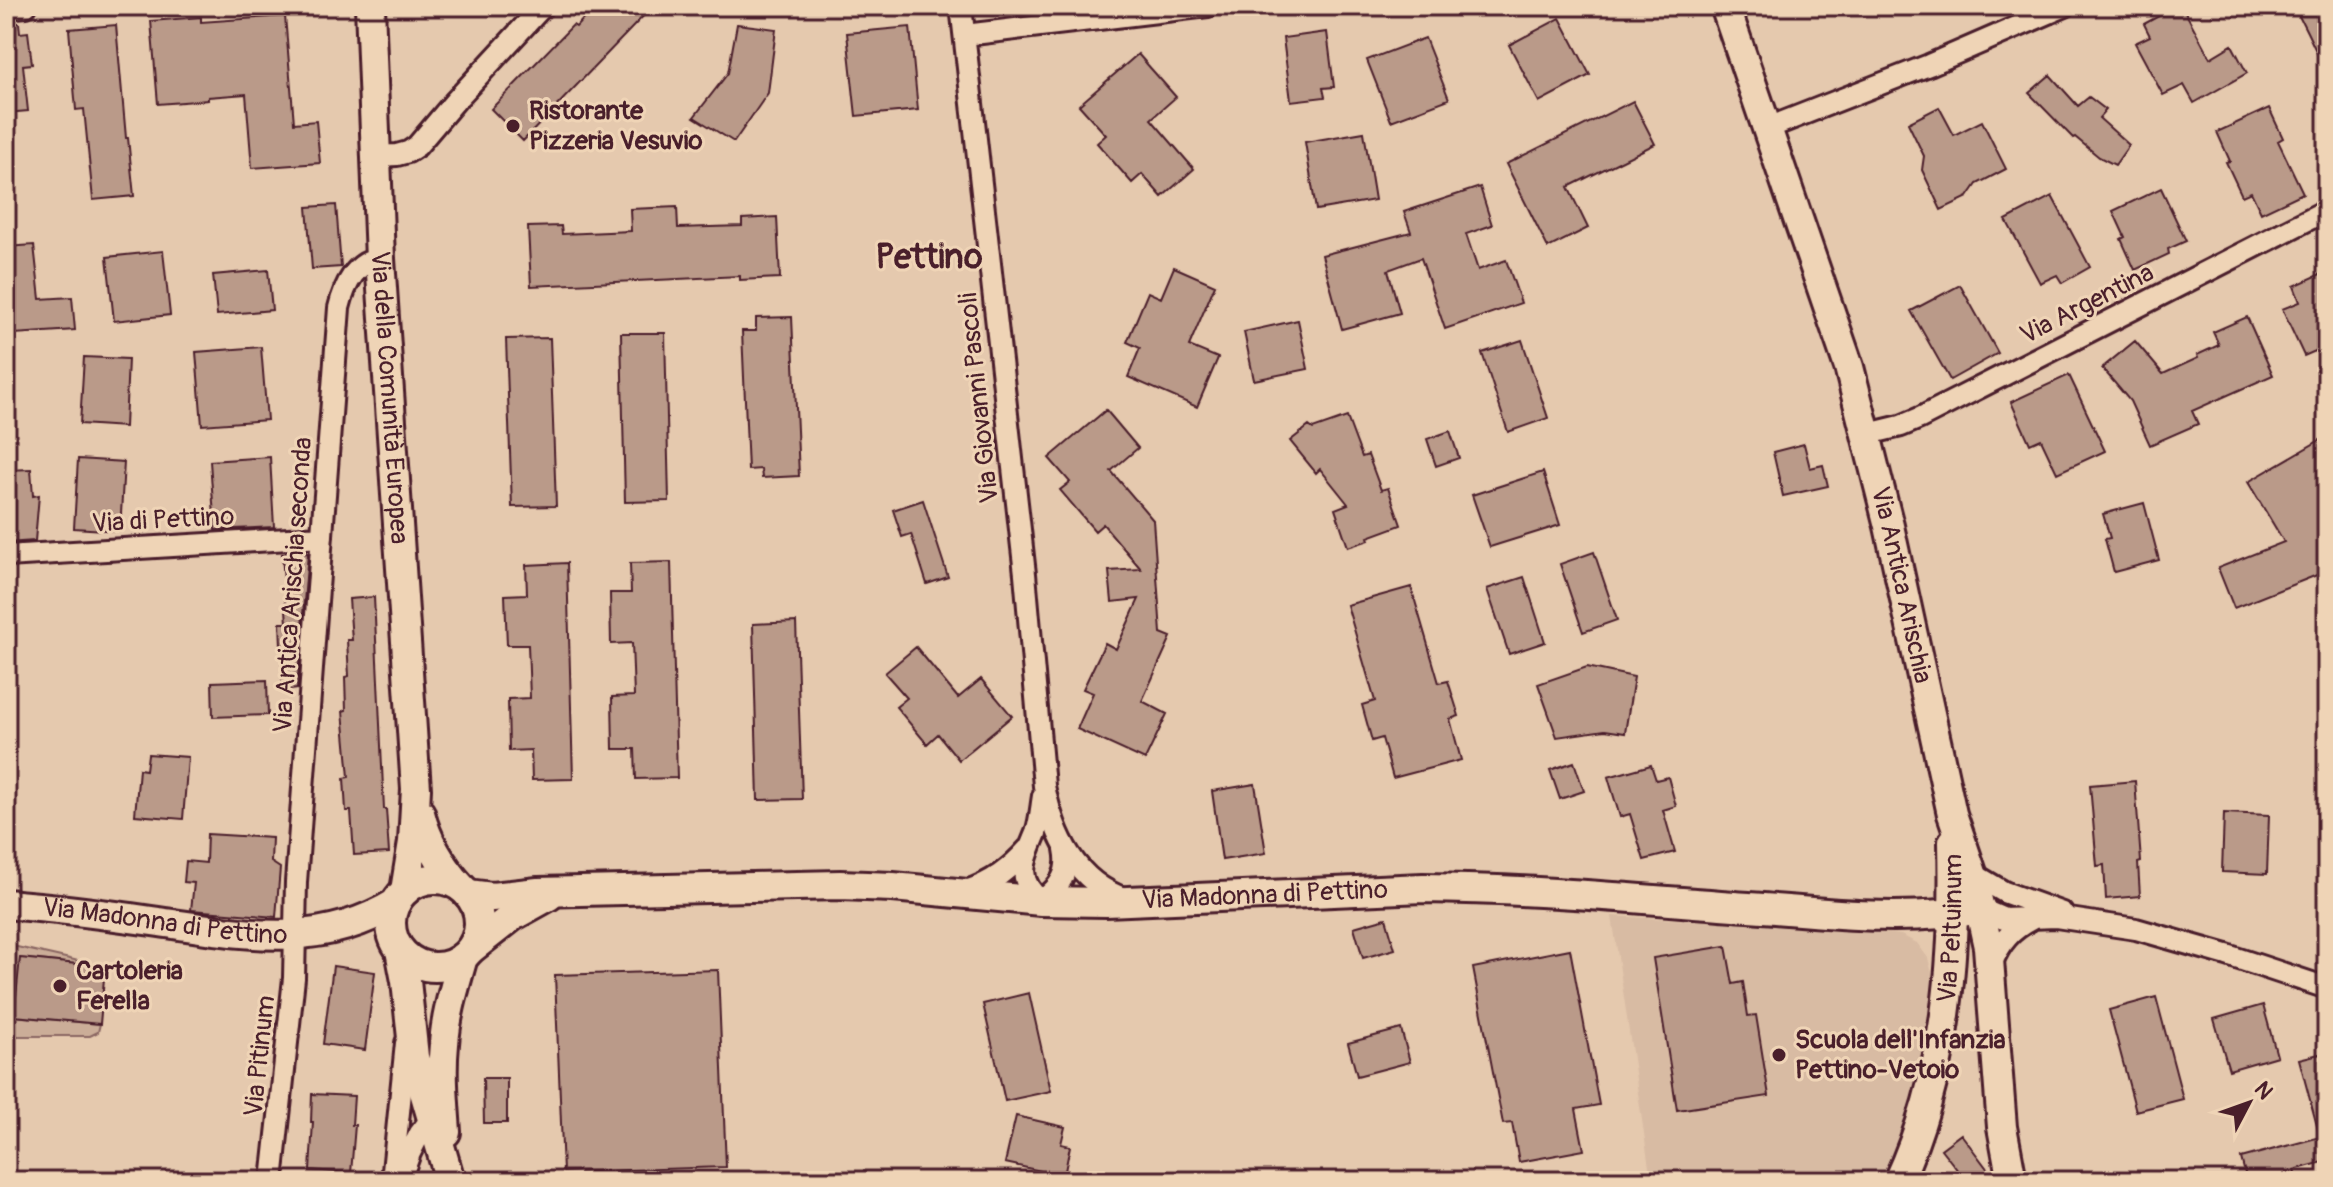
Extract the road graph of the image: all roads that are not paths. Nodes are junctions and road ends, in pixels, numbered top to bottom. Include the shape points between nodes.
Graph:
1 (26, 6) edge
2 (370, 6) edge
3 (543, 6) edge
4 (961, 6) edge
5 (1208, 6) edge
6 (1725, 6) edge
7 (2065, 6) edge
8 (6, 8) edge
9 (965, 35) junction
10 (1768, 128) junction
11 (376, 156) junction
12 (2327, 210) edge
13 (380, 259) junction
14 (1868, 434) junction
15 (322, 537) junction
16 (6, 556) edge
17 (1044, 786) junction
18 (416, 789) junction
19 (1952, 814) junction
20 (1028, 849) junction
21 (1065, 849) junction
22 (1972, 873) junction
23 (464, 890) junction
24 (573, 891) junction
25 (958, 893) junction
26 (400, 897) junction
27 (1041, 901) junction
28 (1130, 901) junction
29 (6, 904) edge
30 (2030, 910) junction
31 (1968, 911) junction
32 (326, 932) junction
33 (295, 936) junction
34 (398, 948) junction
35 (467, 954) junction
36 (1990, 968) junction
37 (2327, 988) edge
38 (1993, 1010) junction
39 (1946, 1015) junction
40 (409, 1019) junction
41 (443, 1094) junction
42 (431, 1120) junction
43 (449, 1179) edge
44 (272, 1181) edge
45 (392, 1181) edge
46 (400, 1181) edge
47 (1898, 1181) edge
48 (2012, 1181) edge

1 - 8 street
2 - 11 street, Via della Comunità Europea
3 - 11 street via 417,146 397,155
4 - 9 street, Via Giovanni Pascoli
5 - 9 street
6 - 10 street, Via Antica Arischia
7 - 10 street
9 - 17 street, Via Giovanni Pascoli
10 - 14 street, Via Antica Arischia
11 - 13 street, Via della Comunità Europea
12 - 14 street, Via Argentina via 1920,418
13 - 15 street, Via Antica Arischia seconda via 359,268 341,297
13 - 18 street, Via della Comunità Europea
14 - 19 street, Via Antica Arischia
15 - 16 street, Via di Pettino
15 - 33 street, Via Antica Arischia seconda
17 - 20 street, Via Giovanni Pascoli via 1037,831
17 - 21 street, Via Giovanni Pascoli
18 - 23 street, Via della Comunità Europea via 427,836
18 - 26 street, Via della Comunità Europea via 413,842
19 - 22 street, Via Antica Arischia
19 - 31 street, Via Peltuinum
20 - 25 street via 1001,874
20 - 27 street, Via Giovanni Pascoli via 1024,873
21 - 27 street via 1065,876
21 - 28 street, Via Giovanni Pascoli via 1088,878
22 - 30 street
22 - 31 street, Via Antica Arischia
23 - 24 street via 492,897
23 - 26 street via 433,878 418,882
23 - 35 street via 479,923
24 - 25 street, Via Madonna di Pettino via 840,885
24 - 35 street via 526,907
25 - 27 street, Via Madonna di Pettino
26 - 32 street, Via Madonna di Pettino via 356,923
26 - 34 street via 391,924
27 - 28 street, Via Madonna di Pettino
28 - 31 street, Via Madonna di Pettino via 1469,888 1893,916
29 - 33 street, Via Madonna di Pettino
30 - 31 street via 2004,919
30 - 36 street via 2000,944
30 - 37 street via 2168,937
31 - 36 street, Via Antica Arischia
31 - 39 street, Via Peltuinum via 1953,950
32 - 33 street, Via Madonna di Pettino
32 - 34 street, Via Madonna di Pettino
33 - 44 street, Via Pitinum
34 - 35 street via 428,967 447,965
34 - 40 street
35 - 41 street via 451,1000
36 - 38 street, Via Antica Arischia
38 - 39 street via 1978,990 1970,989 1953,1000
38 - 48 street, Via Antica Arischia
39 - 47 street, Via Peltuinum via 1921,1121
40 - 42 street
40 - 45 street
41 - 42 street
41 - 43 street
42 - 43 street
42 - 46 street

